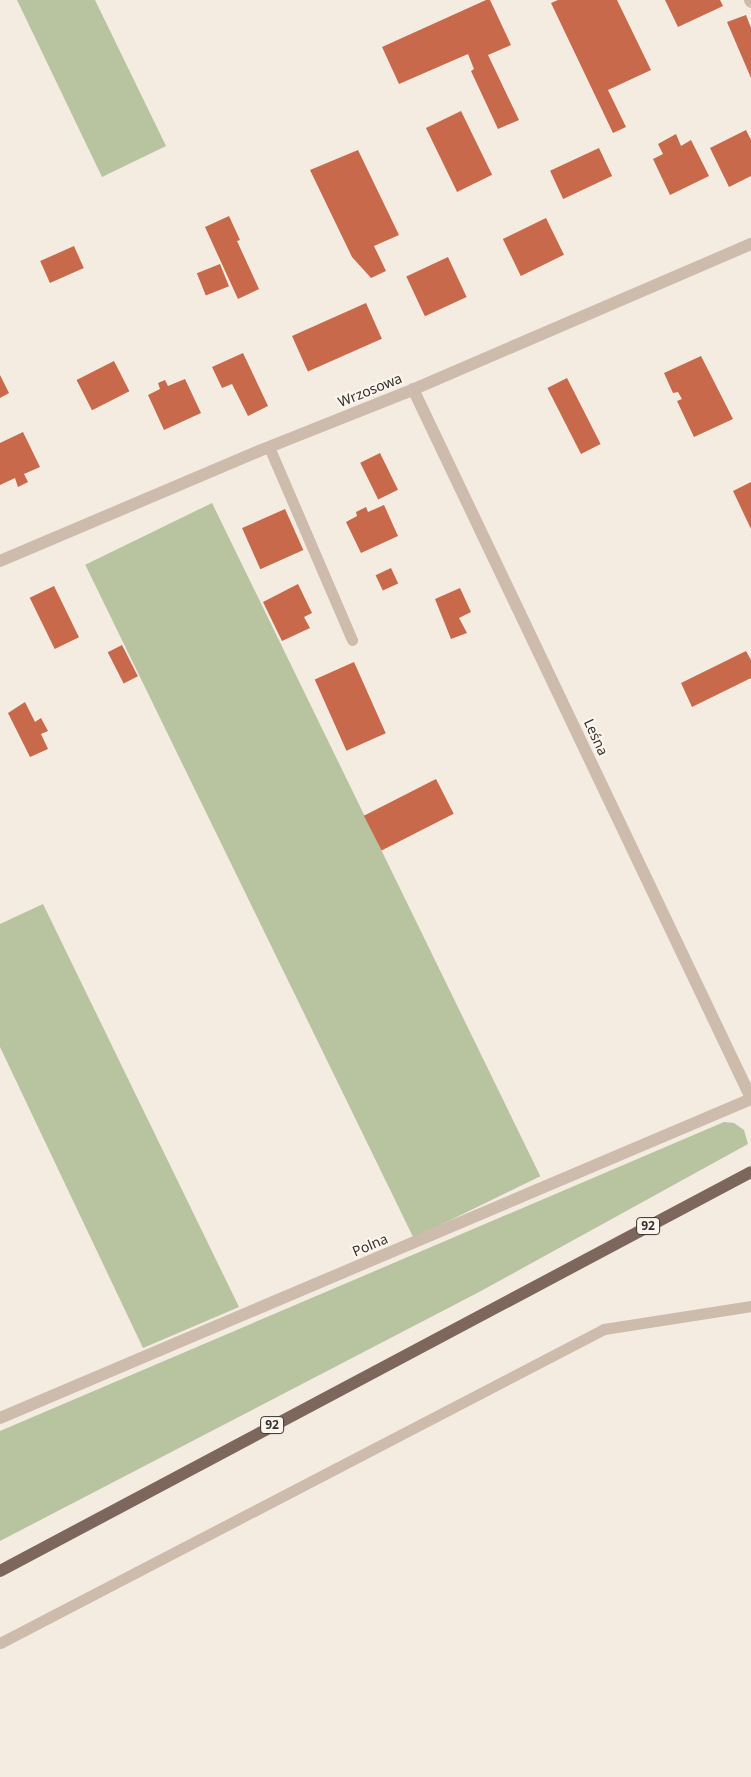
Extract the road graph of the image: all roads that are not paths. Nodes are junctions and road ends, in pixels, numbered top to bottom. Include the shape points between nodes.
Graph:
1 (751, 244) edge
2 (413, 389) junction
3 (269, 447) junction
4 (0, 561) edge
5 (352, 640) dead end
6 (751, 1098) edge
7 (751, 1172) edge
8 (751, 1306) edge
9 (0, 1418) edge
10 (0, 1571) edge
11 (0, 1643) edge

1 - 2 street, Wrzosowa
2 - 3 street, Wrzosowa
2 - 6 street, Leśna
3 - 4 street, Wrzosowa
3 - 5 lane
6 - 9 street, Polna
7 - 10 main road, 92
8 - 11 lane via 604,1329

